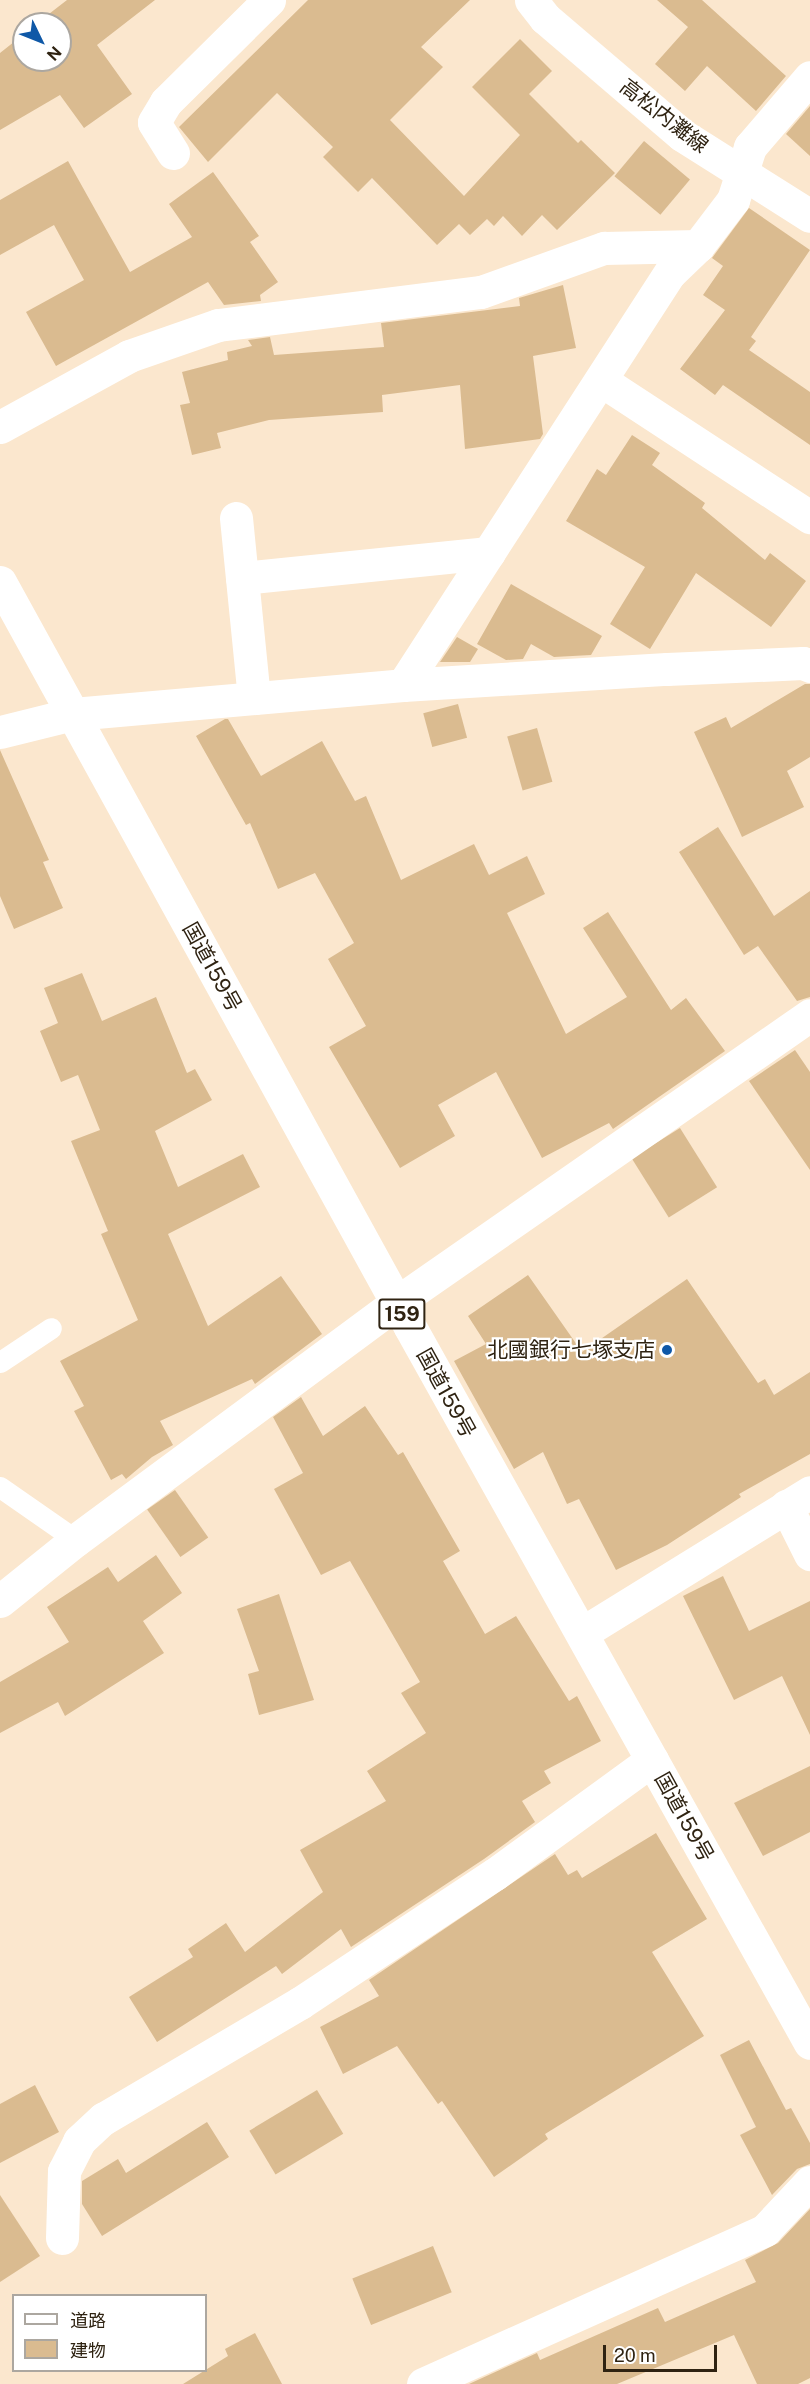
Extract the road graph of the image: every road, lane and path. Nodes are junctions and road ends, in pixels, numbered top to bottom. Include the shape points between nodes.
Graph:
1 (269, 0) edge
2 (531, 0) edge
3 (810, 77) edge
4 (173, 153) dead end
5 (743, 174) junction
6 (807, 211) edge
7 (698, 246) junction
8 (604, 248) junction
9 (670, 273) junction
10 (602, 381) junction
11 (0, 427) edge
12 (810, 517) edge
13 (236, 518) dead end
14 (489, 553) junction
15 (242, 578) junction
16 (0, 582) edge
17 (808, 659) edge
18 (403, 686) junction
19 (254, 698) junction
20 (73, 714) junction
21 (0, 732) edge
22 (810, 1015) edge
23 (396, 1303) junction
24 (51, 1328) dead end
25 (0, 1362) edge
26 (0, 1487) edge
27 (798, 1499) edge
28 (76, 1540) junction
29 (810, 1554) edge
30 (0, 1601) edge
31 (582, 1633) junction
32 (652, 1760) junction
33 (810, 2043) edge
34 (810, 2182) edge
35 (62, 2238) dead end
36 (423, 2384) edge

1 - 4 main road via 166,102 154,122
2 - 5 main road, 高松内灘線 via 545,18 682,135
3 - 5 main road via 750,147
5 - 6 main road, 高松内灘線
5 - 7 main road via 733,200
7 - 8 main road
7 - 9 main road
8 - 9 main road
8 - 11 main road via 481,292 218,325 129,356
9 - 10 main road
10 - 12 main road
10 - 14 main road
13 - 15 main road
14 - 15 main road
14 - 18 main road
15 - 19 main road
16 - 20 main road, 国道159号 / 159
17 - 18 main road
18 - 19 main road
19 - 20 main road
20 - 21 main road
20 - 23 main road, 国道159号 / 159
22 - 23 main road
23 - 28 main road
23 - 31 main road, 国道159号 / 159
24 - 25 lane
26 - 28 lane
27 - 29 main road
27 - 31 main road
28 - 30 main road
31 - 32 main road, 国道159号 / 159
32 - 33 main road, 国道159号 / 159
32 - 35 main road via 495,1874 300,2003 103,2119 79,2141 64,2171
34 - 36 main road via 765,2230

